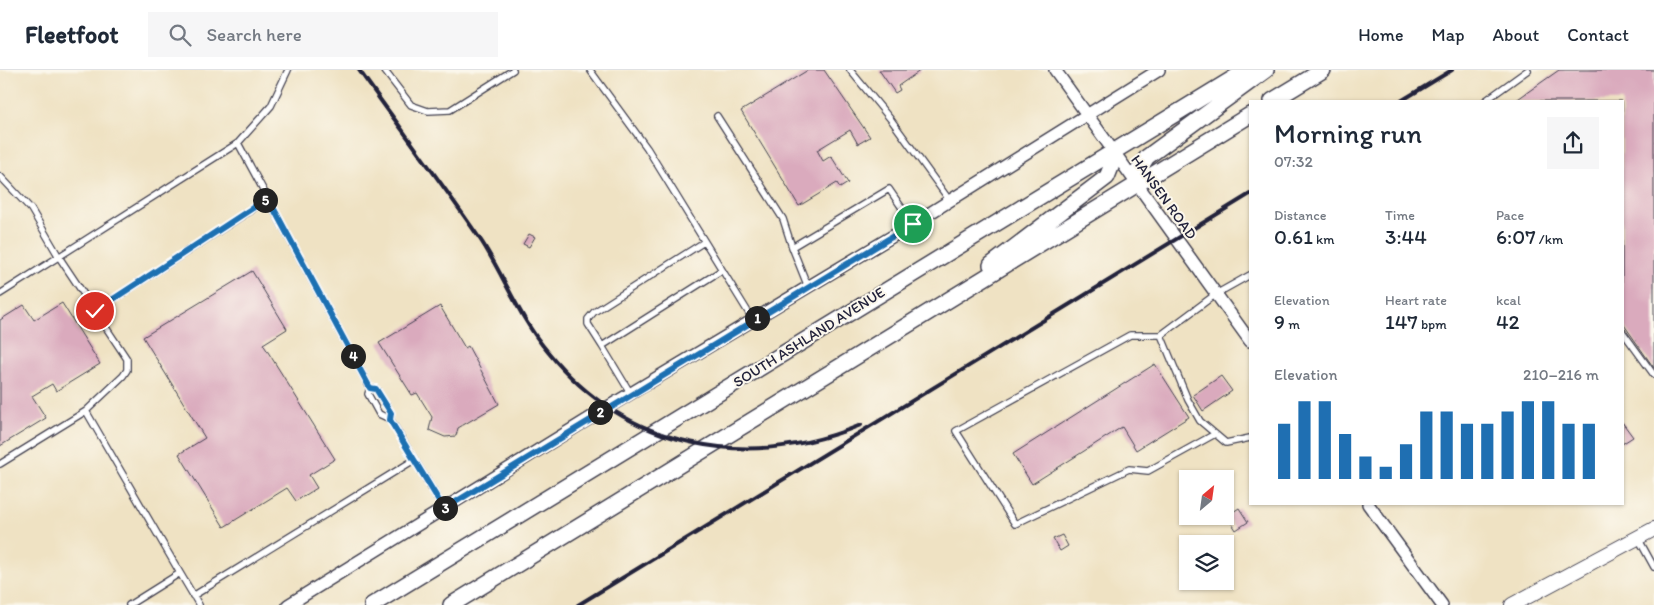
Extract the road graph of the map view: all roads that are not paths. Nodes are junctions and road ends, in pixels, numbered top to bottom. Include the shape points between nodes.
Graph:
1 (288, 70) edge
2 (384, 70) edge
3 (513, 70) edge
4 (590, 70) edge
5 (850, 70) edge
6 (1055, 70) edge
7 (1159, 70) edge
8 (1247, 70) edge
9 (1266, 70) edge
10 (1323, 70) edge
11 (1528, 70) edge
12 (1274, 100) edge
13 (1486, 100) edge
14 (1087, 114) junction
15 (717, 116) dead end
16 (1249, 116) edge
17 (238, 143) junction
18 (1113, 151) junction
19 (0, 176) edge
20 (1136, 185) junction
21 (268, 198) junction
22 (950, 201) junction
23 (913, 224) junction
24 (704, 242) junction
25 (792, 247) junction
26 (59, 257) junction
27 (722, 270) junction
28 (1249, 276) edge
29 (975, 284) junction
30 (808, 287) junction
31 (0, 294) edge
32 (1216, 294) junction
33 (95, 311) junction
34 (753, 320) junction
35 (1624, 334) edge
36 (1161, 335) junction
37 (1249, 340) edge
38 (602, 346) junction
39 (1654, 375) edge
40 (370, 388) junction
41 (631, 394) junction
42 (86, 411) junction
43 (390, 420) junction
44 (1215, 434) junction
45 (1249, 438) edge
46 (414, 460) junction
47 (0, 464) edge
48 (1369, 505) edge
49 (444, 509) junction
50 (1654, 529) edge
51 (1638, 538) junction
52 (1654, 567) edge
53 (180, 573) junction
54 (193, 596) junction
55 (129, 605) edge
56 (199, 605) edge
57 (288, 605) edge
58 (372, 605) edge
59 (452, 605) edge
60 (1442, 605) edge
61 (1512, 605) edge

1 - 17 lane via 271,106
2 - 3 lane via 411,105 428,111 450,110
4 - 24 lane via 647,148
5 - 22 lane
6 - 14 street, HANSEN ROAD
7 - 14 street
8 - 18 main road, SOUTH ASHLAND AVENUE
9 - 20 main road via 1147,157 1138,171
10 - 12 main road
11 - 13 lane
14 - 18 street, HANSEN ROAD
14 - 22 street
15 - 25 lane via 783,220
16 - 20 main road
17 - 21 lane
17 - 26 lane
18 - 20 street, HANSEN ROAD
18 - 29 main road via 1107,177 995,260
18 - 58 main road, SOUTH ASHLAND AVENUE
19 - 26 lane via 31,208
20 - 29 main road
20 - 32 street, HANSEN ROAD
21 - 33 lane
21 - 40 lane
22 - 23 street
23 - 25 lane via 888,189
23 - 30 street
24 - 27 lane
24 - 38 lane via 594,312 588,324
25 - 30 lane
26 - 31 lane
26 - 33 lane
27 - 34 lane
27 - 38 lane
28 - 32 lane
29 - 59 main road
30 - 34 street
32 - 36 lane
32 - 37 street, HANSEN ROAD
33 - 42 lane via 127,359 127,370 118,383
34 - 41 street
35 - 39 lane
36 - 44 lane via 1188,400 1200,421
36 - 44 lane via 1130,335 956,432 1015,524 1129,469 1148,470
38 - 41 lane
40 - 43 lane via 376,389 383,399 391,413
40 - 43 lane via 368,394 379,414
41 - 49 street
42 - 47 lane
42 - 53 lane
43 - 46 lane
44 - 45 lane via 1226,443
46 - 49 lane
46 - 54 lane
48 - 60 street
49 - 57 street
50 - 51 street
51 - 52 lane
51 - 61 street
53 - 54 lane
53 - 55 lane
54 - 56 lane

